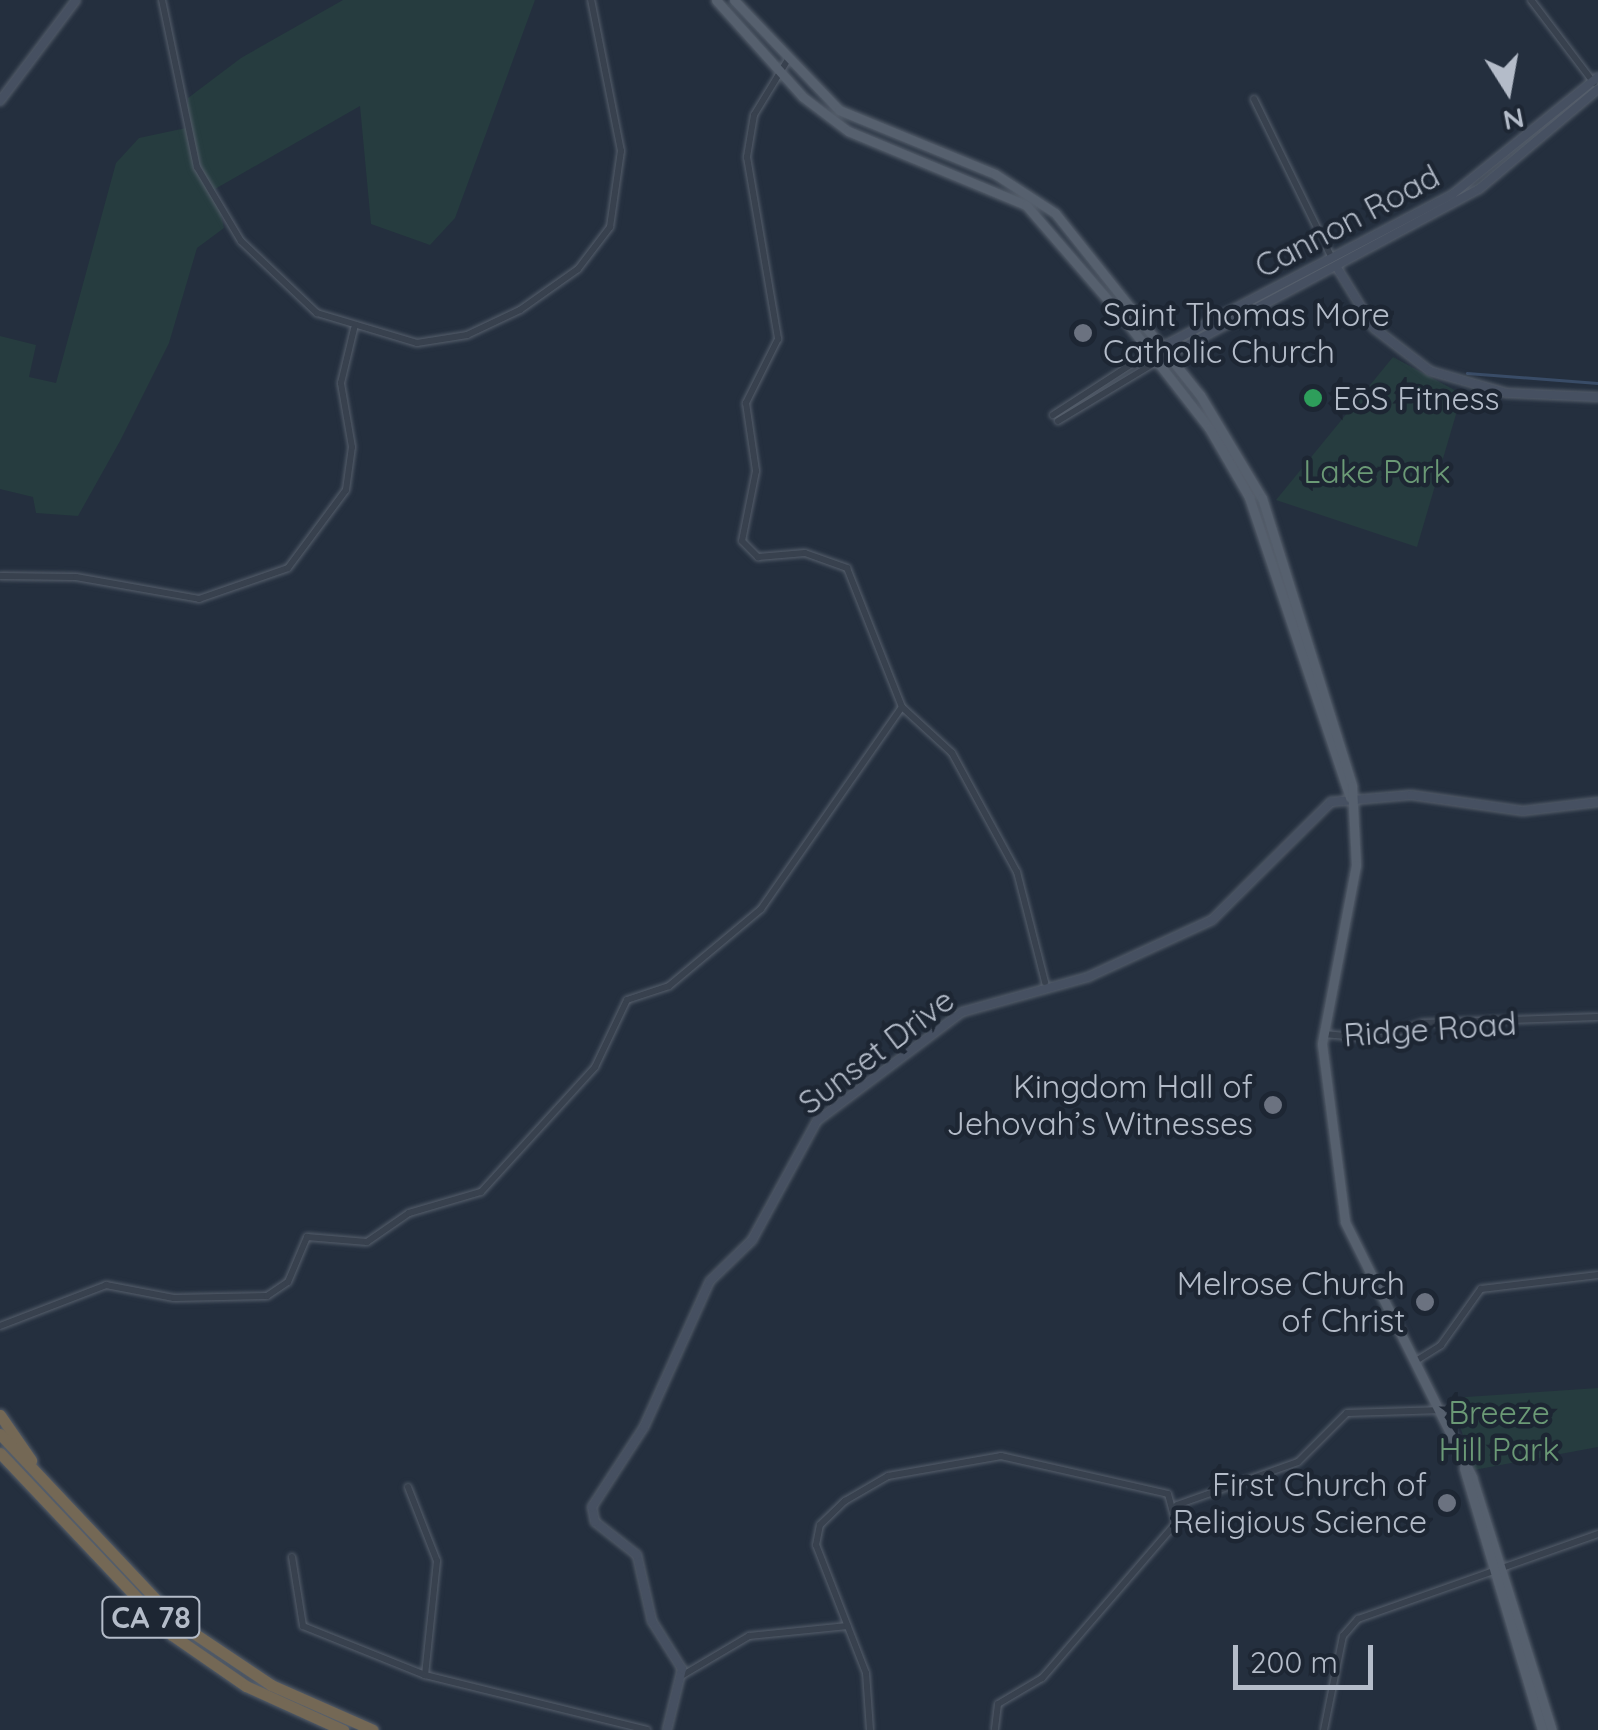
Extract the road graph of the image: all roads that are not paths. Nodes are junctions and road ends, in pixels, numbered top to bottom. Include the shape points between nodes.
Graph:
1 (76, 0) edge
2 (162, 0) edge
3 (592, 0) edge
4 (716, 0) edge
5 (734, 0) edge
6 (1531, 0) edge
7 (787, 61) junction
8 (780, 72) junction
9 (1597, 84) edge
10 (1254, 100) dead end
11 (0, 101) edge
12 (1334, 262) junction
13 (354, 329) junction
14 (1166, 351) junction
15 (1149, 353) junction
16 (1156, 362) junction
17 (1598, 397) edge
18 (1211, 432) junction
19 (1230, 439) junction
20 (0, 576) edge
21 (1306, 644) junction
22 (902, 707) junction
23 (1350, 797) junction
24 (1598, 802) edge
25 (1045, 982) junction
26 (1598, 1017) edge
27 (1322, 1034) junction
28 (1598, 1276) edge
29 (0, 1326) edge
30 (1419, 1359) junction
31 (1444, 1410) junction
32 (0, 1416) edge
33 (0, 1434) edge
34 (0, 1452) edge
35 (45, 1485) junction
36 (408, 1487) dead end
37 (1176, 1505) junction
38 (1598, 1534) edge
39 (292, 1557) dead end
40 (1495, 1567) junction
41 (846, 1626) junction
42 (426, 1675) junction
43 (683, 1675) junction
44 (343, 1730) edge
45 (373, 1730) edge
46 (646, 1730) edge
47 (668, 1730) edge
48 (870, 1730) edge
49 (995, 1730) edge
50 (1324, 1730) edge
51 (1542, 1730) edge
52 (1552, 1730) edge

1 - 11 main road
2 - 13 street via 173,86 206,190 256,259 317,313
3 - 13 street via 622,177 599,246 540,297 467,335 417,343
4 - 8 main road
5 - 7 main road
6 - 9 street
7 - 8 street
7 - 14 main road via 868,127 977,166 1047,207
8 - 15 main road via 848,131 1026,205
8 - 22 street via 754,115 747,157 778,339 746,403 756,471 742,541 758,557 805,552 847,568
9 - 12 main road, Cannon Road via 1492,168
10 - 12 street
12 - 14 main road, Cannon Road
12 - 17 main road via 1374,328 1430,371 1504,393
13 - 20 street via 341,383 352,446 346,490 288,568 199,600 76,578
14 - 15 main road, Cannon Road
14 - 16 main road, Cannon Road
14 - 19 main road
15 - 16 main road
15 - 16 street, Cannon Road via 1055,418
16 - 18 main road
18 - 19 main road
18 - 21 main road via 1276,561
19 - 21 main road via 1286,556
21 - 23 main road
22 - 25 street via 952,752 1017,872
22 - 29 street via 773,895 669,986 628,1000 594,1067 481,1192 409,1213 367,1242 307,1236 292,1276 268,1296 174,1298 106,1285
23 - 24 main road, Sunset Drive via 1411,795 1522,812
23 - 25 main road, Sunset Drive via 1300,823 1212,920 1088,977
23 - 27 main road via 1356,865
25 - 43 main road, Sunset Drive via 941,1024 816,1121 752,1240 718,1270 674,1347 644,1427 591,1512 637,1555 652,1622
26 - 27 street, Ridge Road via 1423,1022 1368,1040
27 - 30 main road via 1345,1222 1368,1281
28 - 30 street via 1481,1289 1441,1345
30 - 31 main road
31 - 37 street via 1347,1413 1298,1462
31 - 40 main road
32 - 35 highway
33 - 35 highway, CA 78
34 - 44 highway, CA 78 via 172,1634 246,1686
35 - 45 highway, CA 78 via 192,1634 271,1685
36 - 42 street via 437,1561
37 - 41 street via 1163,1492 1001,1456 899,1473 850,1497 820,1525 816,1546
37 - 49 street via 1176,1523 1044,1675 998,1704
38 - 40 street
39 - 42 street via 303,1626
40 - 50 street via 1358,1618 1344,1636
40 - 51 main road
40 - 52 main road
41 - 43 street via 746,1636
41 - 48 street via 866,1674
42 - 46 street
43 - 47 main road

